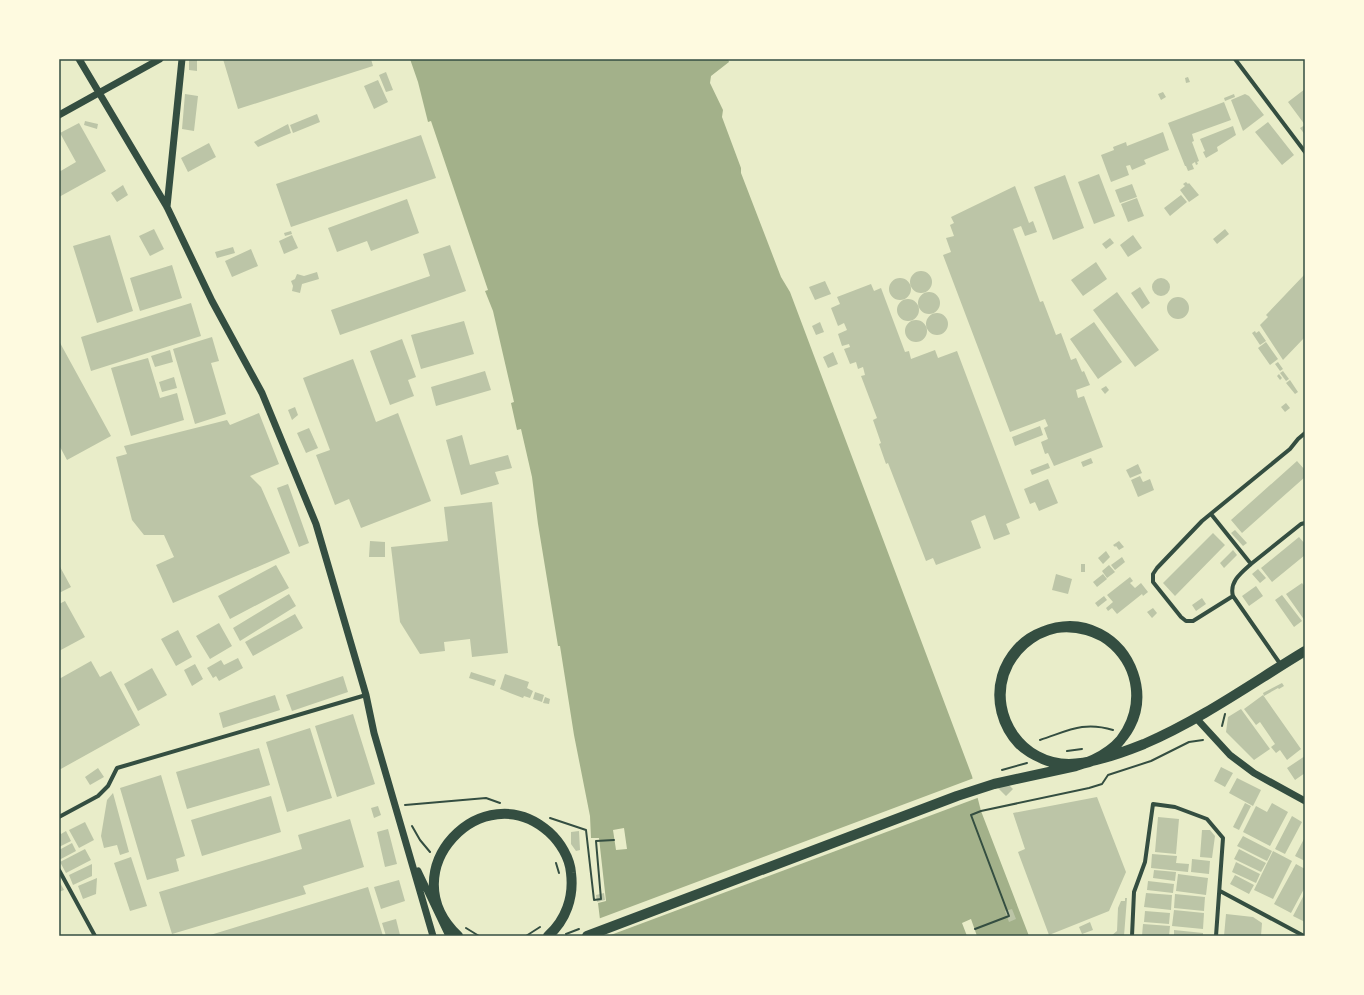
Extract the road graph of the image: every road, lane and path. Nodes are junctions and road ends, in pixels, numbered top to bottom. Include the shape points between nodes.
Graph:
1 (79, 59) edge
2 (160, 59) edge
3 (182, 59) edge
4 (1235, 59) edge
5 (99, 94) junction
6 (59, 115) edge
7 (1305, 152) edge
8 (167, 207) junction
9 (1305, 433) edge
10 (1211, 514) junction
11 (1305, 524) edge
12 (1251, 564) junction
13 (1233, 596) junction
14 (1305, 650) edge
15 (1281, 665) junction
16 (366, 695) junction
17 (1196, 718) junction
18 (1116, 726) dead end
19 (1113, 731) dead end
20 (1117, 731) dead end
21 (1040, 740) dead end
22 (1203, 740) dead end
23 (1062, 752) joint
24 (1305, 801) edge
25 (500, 803) dead end
26 (395, 806) junction
27 (59, 817) edge
28 (549, 818) dead end
29 (614, 840) dead end
30 (408, 851) junction
31 (555, 860) dead end
32 (59, 870) edge
33 (559, 876) dead end
34 (1220, 891) junction
35 (463, 924) dead end
36 (543, 924) dead end
37 (975, 929) dead end
38 (95, 936) edge
39 (433, 936) edge
40 (449, 936) edge
41 (459, 936) edge
42 (479, 936) edge
43 (525, 936) edge
44 (547, 936) edge
45 (587, 936) edge
46 (1132, 936) edge
47 (1216, 936) edge
48 (1304, 936) edge

1 - 5 street
2 - 5 street
3 - 8 street
4 - 7 street
5 - 6 street
5 - 8 street
8 - 16 street via 212,301 262,393 316,524
9 - 10 street via 1290,449
10 - 12 street
10 - 13 street via 1157,568 1153,574 1153,582 1181,617 1190,622
11 - 12 street via 1301,524
12 - 13 street via 1234,582
13 - 15 street
14 - 15 main road
15 - 17 main road
16 - 26 street
16 - 27 street via 117,768 108,786 98,796
17 - 24 street via 1230,755 1254,773
17 - 45 main road via 1161,737 1129,750 1087,762 1059,764 1047,760 1029,752 1015,737 1004,720 1000,698 1001,684 1013,655 1026,642 1040,633 1053,629 1073,627 1093,632 1113,644 1128,662 1134,678 1137,697 1135,710 1124,736 1109,750 1087,762 1076,764 1059,764 1046,760 1034,755 1018,743 1008,730 1002,715 999,698 1000,687 1006,665 1015,652 1026,640 1035,635 1050,629 1062,627 1080,628 1090,630 1106,637 1122,652 1129,662 1133,672 1137,694 1136,710 1133,721 1124,736 1115,746 1103,755 1098,758 1087,762 1076,766 1001,782 957,796
18 - 19 path
20 - 21 path via 1086,726
22 - 37 path via 1190,742 1151,761 1108,775 1102,784 971,815 1009,916
23 - 23 path via 1074,751 1086,749 1081,751
25 - 26 path via 486,798
26 - 30 street
28 - 29 path via 586,830 594,900 601,899 596,841
30 - 39 street
30 - 40 street
31 - 33 path
32 - 38 street
34 - 46 street via 1223,838 1207,818 1175,807 1153,804 1145,862 1134,892
34 - 47 street
34 - 48 street
35 - 42 path
36 - 43 path
41 - 44 main road via 445,919 437,901 435,876 440,858 445,847 464,828 482,819 504,816 527,820 546,830 560,845 566,858 571,878 569,899 561,919

